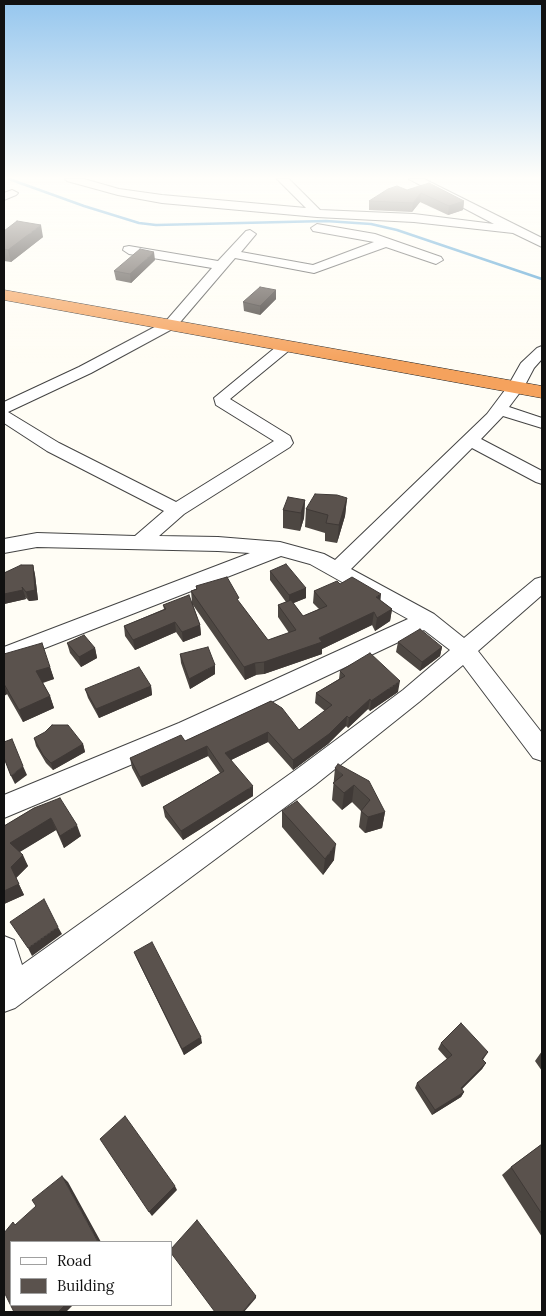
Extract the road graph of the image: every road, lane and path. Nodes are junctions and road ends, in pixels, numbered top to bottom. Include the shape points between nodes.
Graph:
1 (244, 240) edge
2 (381, 240) edge
3 (386, 242) junction
4 (129, 250) dead end
5 (232, 254) junction
6 (436, 260) dead end
7 (221, 266) junction
8 (4, 295) edge
9 (171, 324) junction
10 (288, 346) junction
11 (542, 351) edge
12 (516, 387) junction
13 (542, 392) edge
14 (4, 408) edge
15 (498, 409) junction
16 (4, 416) edge
17 (542, 423) edge
18 (470, 440) junction
19 (542, 478) edge
20 (177, 510) junction
21 (140, 542) junction
22 (4, 546) edge
23 (280, 549) junction
24 (337, 570) junction
25 (542, 584) edge
26 (426, 620) junction
27 (465, 651) junction
28 (4, 656) edge
29 (542, 751) edge
30 (4, 807) edge
31 (4, 950) edge
32 (8, 993) edge

1 - 5 street
2 - 3 street
3 - 5 street via 314,269
3 - 6 street
4 - 7 street
5 - 7 street
7 - 9 street
8 - 9 highway
9 - 10 highway
9 - 14 street
10 - 12 highway
10 - 20 street via 222,398 222,402 284,440 284,443
11 - 12 street via 527,366
12 - 13 highway
12 - 15 street
15 - 17 street
15 - 18 street
16 - 20 street via 53,447
18 - 19 street
18 - 24 street
20 - 21 street
21 - 22 street via 38,540
21 - 23 street
23 - 24 street
23 - 28 street
24 - 26 street
25 - 27 street
26 - 27 street
26 - 30 street via 188,730
27 - 29 street
27 - 32 street via 306,777
31 - 32 street

